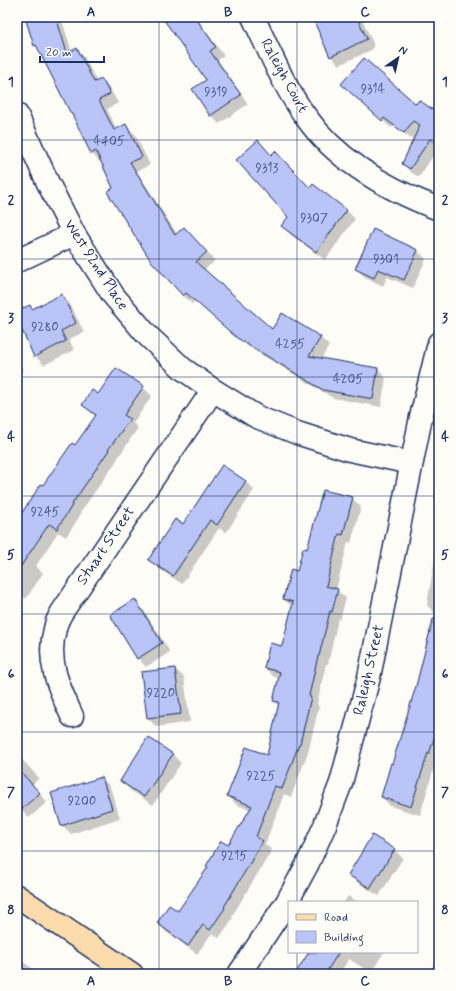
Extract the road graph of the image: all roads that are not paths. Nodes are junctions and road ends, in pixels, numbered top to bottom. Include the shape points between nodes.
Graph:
1 (253, 17) edge
2 (17, 115) edge
3 (439, 209) edge
4 (74, 234) junction
5 (17, 261) edge
6 (439, 343) edge
7 (213, 390) junction
8 (411, 463) junction
9 (72, 716) dead end
10 (17, 896) edge
11 (132, 974) edge
12 (239, 974) edge

1 - 3 street, Raleigh Court via 288,88 321,135 347,159 389,187
2 - 4 street, West 92nd Place
4 - 5 street
4 - 7 street, West 92nd Place via 113,295 147,335 183,369
6 - 8 street, Raleigh Street
7 - 8 street, West 92nd Place via 257,417 297,433 350,450
7 - 9 street, Stuart Street via 62,612 55,629 52,663 58,686
8 - 12 street, Raleigh Street via 370,678 341,783 308,863 287,902
10 - 11 main road

